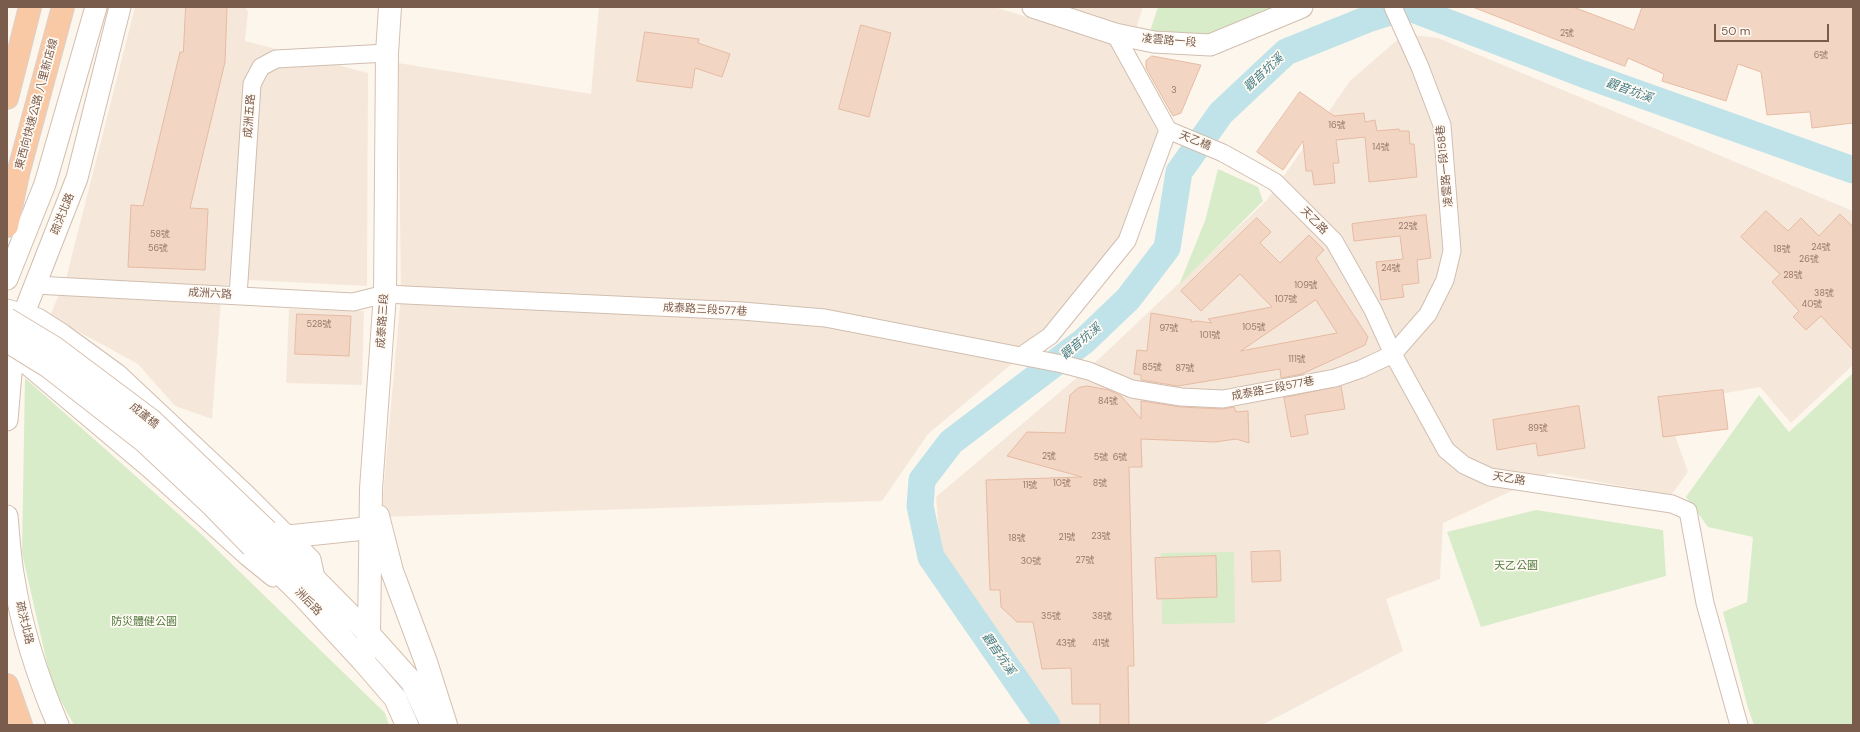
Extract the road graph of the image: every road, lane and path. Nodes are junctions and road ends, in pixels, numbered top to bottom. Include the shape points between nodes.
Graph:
1 (30, 7) edge
2 (63, 7) edge
3 (69, 7) edge
4 (96, 7) edge
5 (120, 7) edge
6 (390, 7) edge
7 (1033, 7) edge
8 (1302, 7) edge
9 (1393, 7) edge
10 (1115, 34) junction
11 (55, 38) junction
12 (387, 53) junction
13 (7, 98) edge
14 (1168, 130) junction
15 (1223, 153) joint
16 (7, 226) edge
17 (7, 279) edge
18 (1445, 280) joint
19 (35, 285) junction
20 (385, 294) junction
21 (238, 296) junction
22 (13, 313) edge
23 (10, 350) edge
24 (1393, 354) junction
25 (1021, 356) junction
26 (7, 420) edge
27 (371, 489) junction
28 (7, 516) edge
29 (370, 528) junction
30 (271, 538) junction
31 (310, 590) junction
32 (369, 634) junction
33 (363, 661) junction
34 (7, 685) edge
35 (21, 725) edge
36 (58, 725) edge
37 (408, 725) edge
38 (432, 725) edge
39 (446, 725) edge
40 (1739, 725) edge

1 - 13 highway
2 - 11 highway, 東西向快速公路 八里新店線
3 - 11 highway
4 - 17 street via 45,184
5 - 19 street, 疏洪北路 via 77,178
6 - 12 main road, 成泰路三段
7 - 10 street, 凌雲路一段
8 - 10 street, 凌雲路一段 via 1210,45 1154,42
9 - 18 street, 凌雲路一段158巷 via 1442,125 1452,251
10 - 14 street
11 - 16 highway, 東西向快速公路 八里新店線 via 19,170
12 - 20 main road, 成泰路三段
12 - 21 street, 成洲五路 via 276,59 261,66 252,84
14 - 15 street, 天乙橋
14 - 25 street via 1127,241 1050,336
15 - 24 street, 天乙路 via 1275,182 1334,241 1374,310
18 - 24 street, 成泰路三段577巷 via 1428,314
19 - 21 street, 成洲六路
19 - 22 street, 疏洪北路
20 - 21 street, 成洲六路 via 354,302
20 - 25 street, 成泰路三段577巷 via 742,311 825,318
20 - 27 main road, 成泰路三段
22 - 23 street, 疏洪北路
22 - 30 main road, 成蘆橋, bridge via 151,420
23 - 26 street, 疏洪北路
23 - 30 main road, 成蘆橋, bridge via 49,367 144,441 213,506
23 - 31 street via 266,574
24 - 25 street, 成泰路三段577巷 via 1362,369 1335,378 1224,399 1181,397 1132,389 1089,371
24 - 40 street, 天乙路 via 1446,450 1464,465 1490,477 1672,504 1688,511 1705,603
27 - 29 main road, 成泰路三段
27 - 39 main road via 392,571
28 - 36 street, 疏洪北路 via 14,579 26,634 39,680
29 - 30 main road
29 - 32 main road, 成泰路三段
30 - 31 main road, 洲后路
30 - 31 street via 312,559
31 - 32 main road, 洲后路
31 - 33 main road, 洲后路
32 - 33 main road, 成泰路三段
32 - 38 main road via 412,682
33 - 37 main road via 395,698
34 - 35 highway

